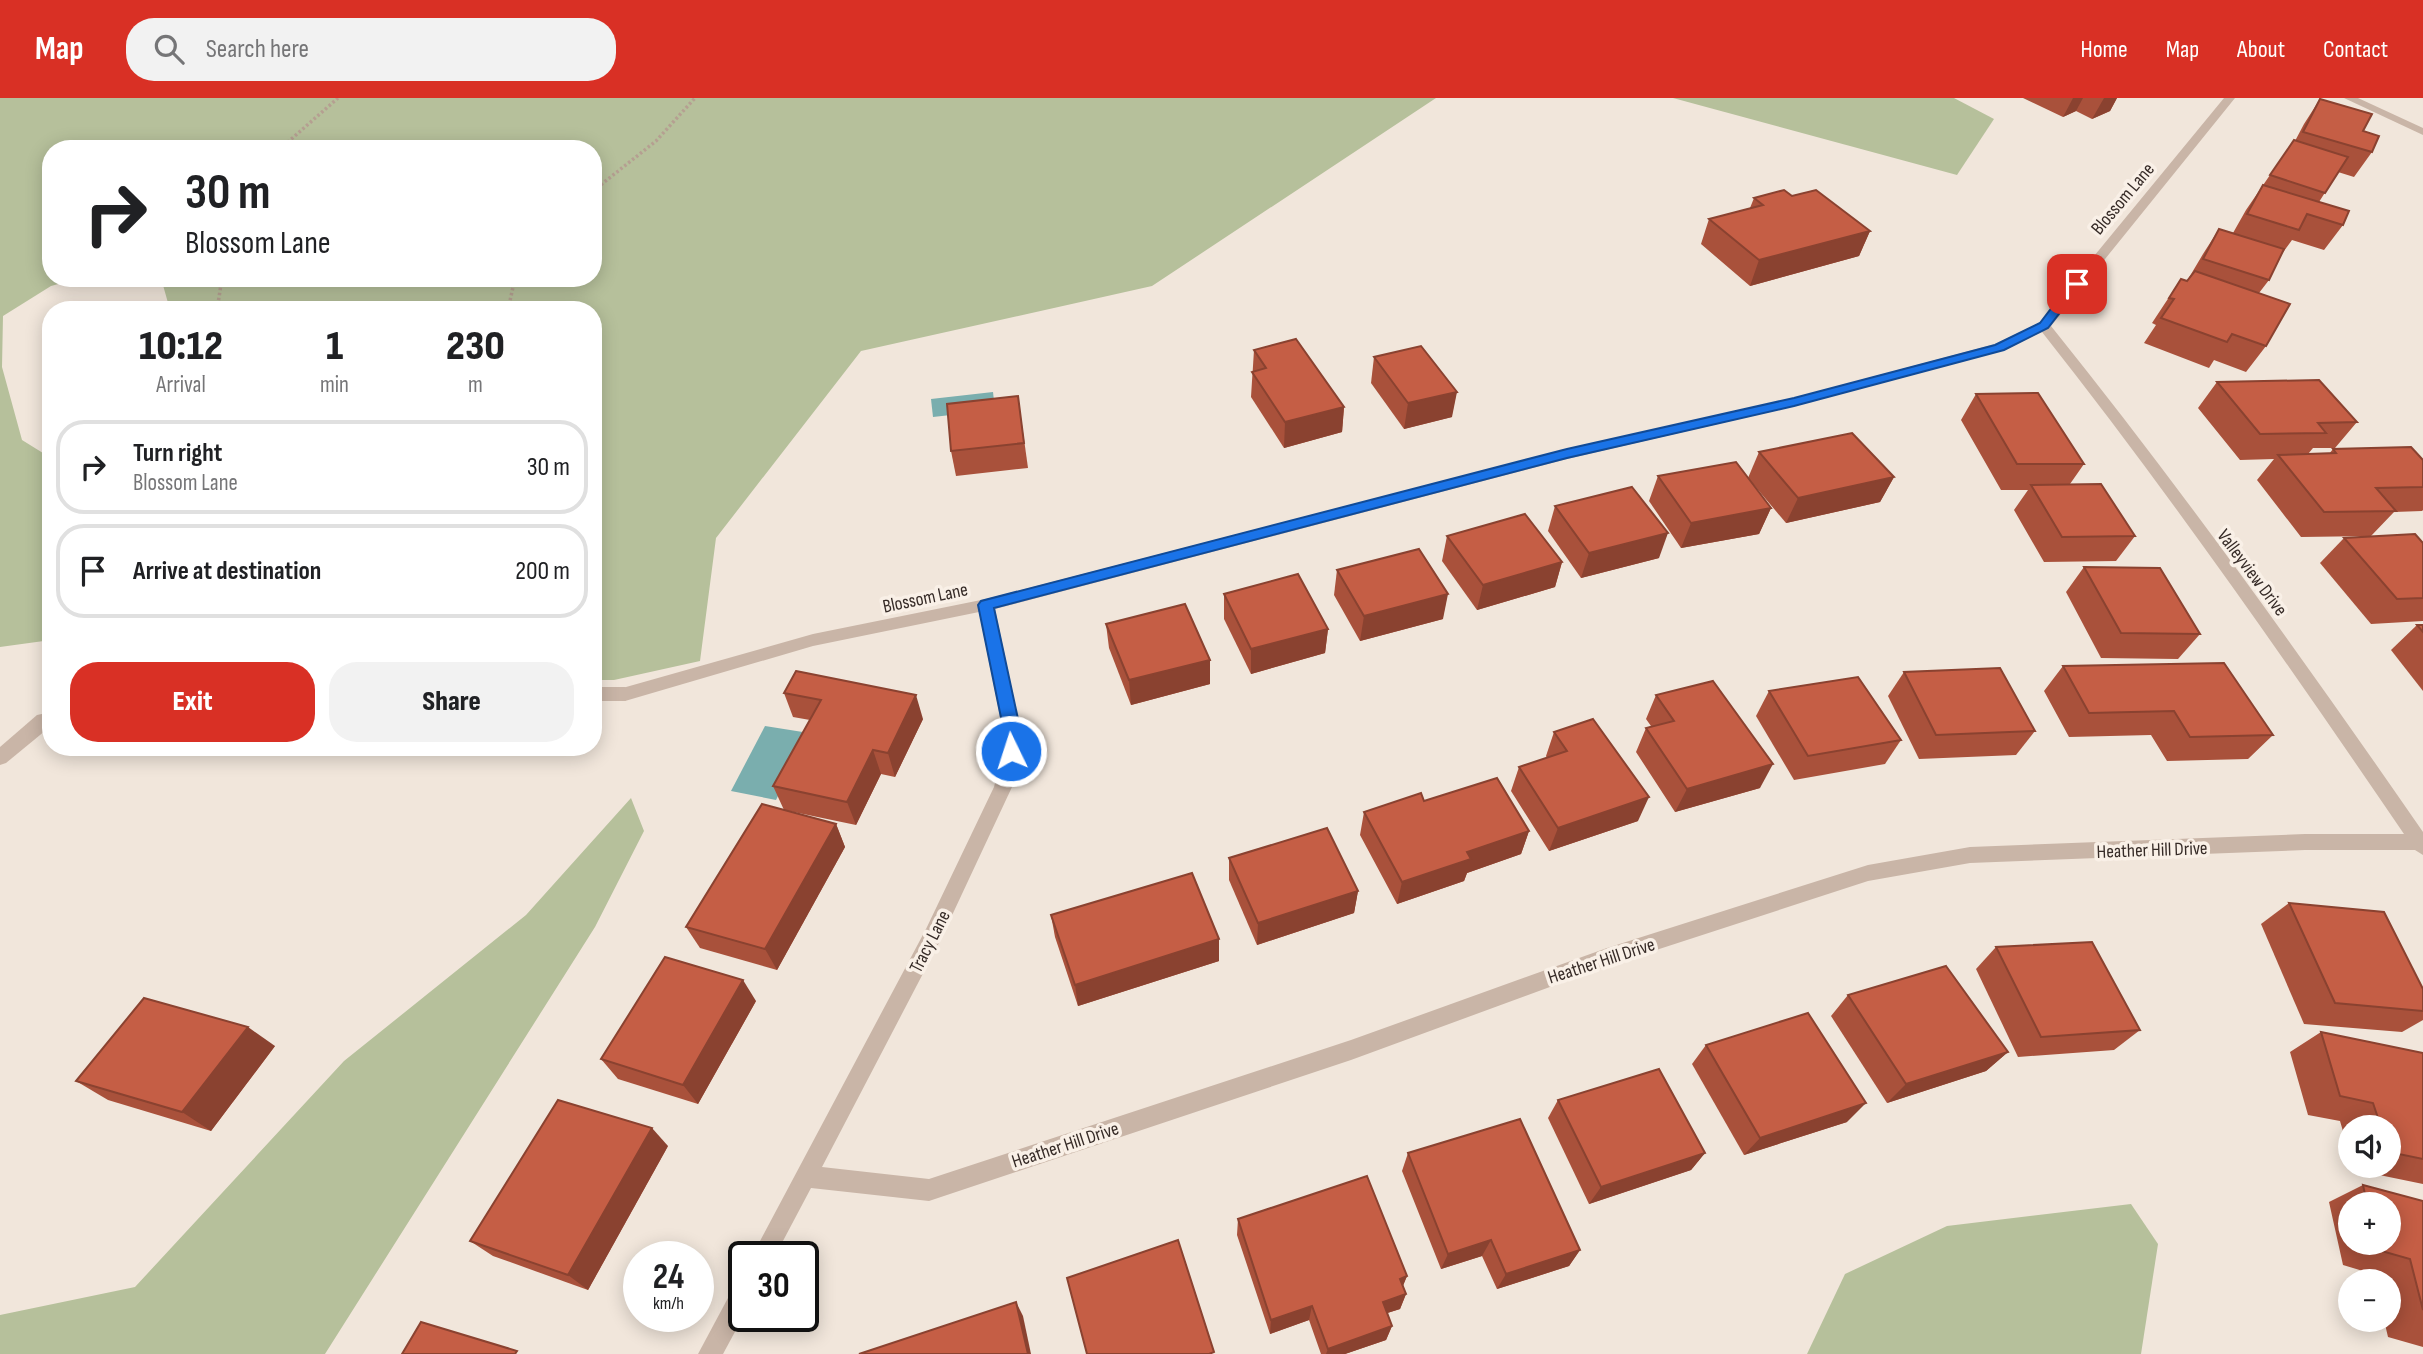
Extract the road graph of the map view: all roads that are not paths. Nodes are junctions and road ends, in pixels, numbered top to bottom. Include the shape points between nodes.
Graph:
1 (2230, 98) edge
2 (2349, 98) edge
3 (2423, 132) edge
4 (2044, 326) junction
5 (986, 605) junction
6 (602, 694) edge
7 (42, 721) edge
8 (0, 758) edge
9 (2421, 845) edge
10 (806, 1176) junction
11 (770, 1241) edge
12 (728, 1321) edge
13 (710, 1354) edge

1 - 4 street, Blossom Lane
2 - 3 street
4 - 5 street, Blossom Lane via 2000,347 1794,402 1567,454
4 - 9 street, Valleyview Drive via 2315,690
5 - 6 street, Blossom Lane via 813,640 625,694
5 - 10 street, Tracy Lane via 1014,742 1003,787 933,935
7 - 8 street
9 - 10 street, Heather Hill Drive via 2305,842 1970,855 1868,873 1607,957 1351,1050 929,1190
10 - 11 street, Tracy Lane
12 - 13 street

